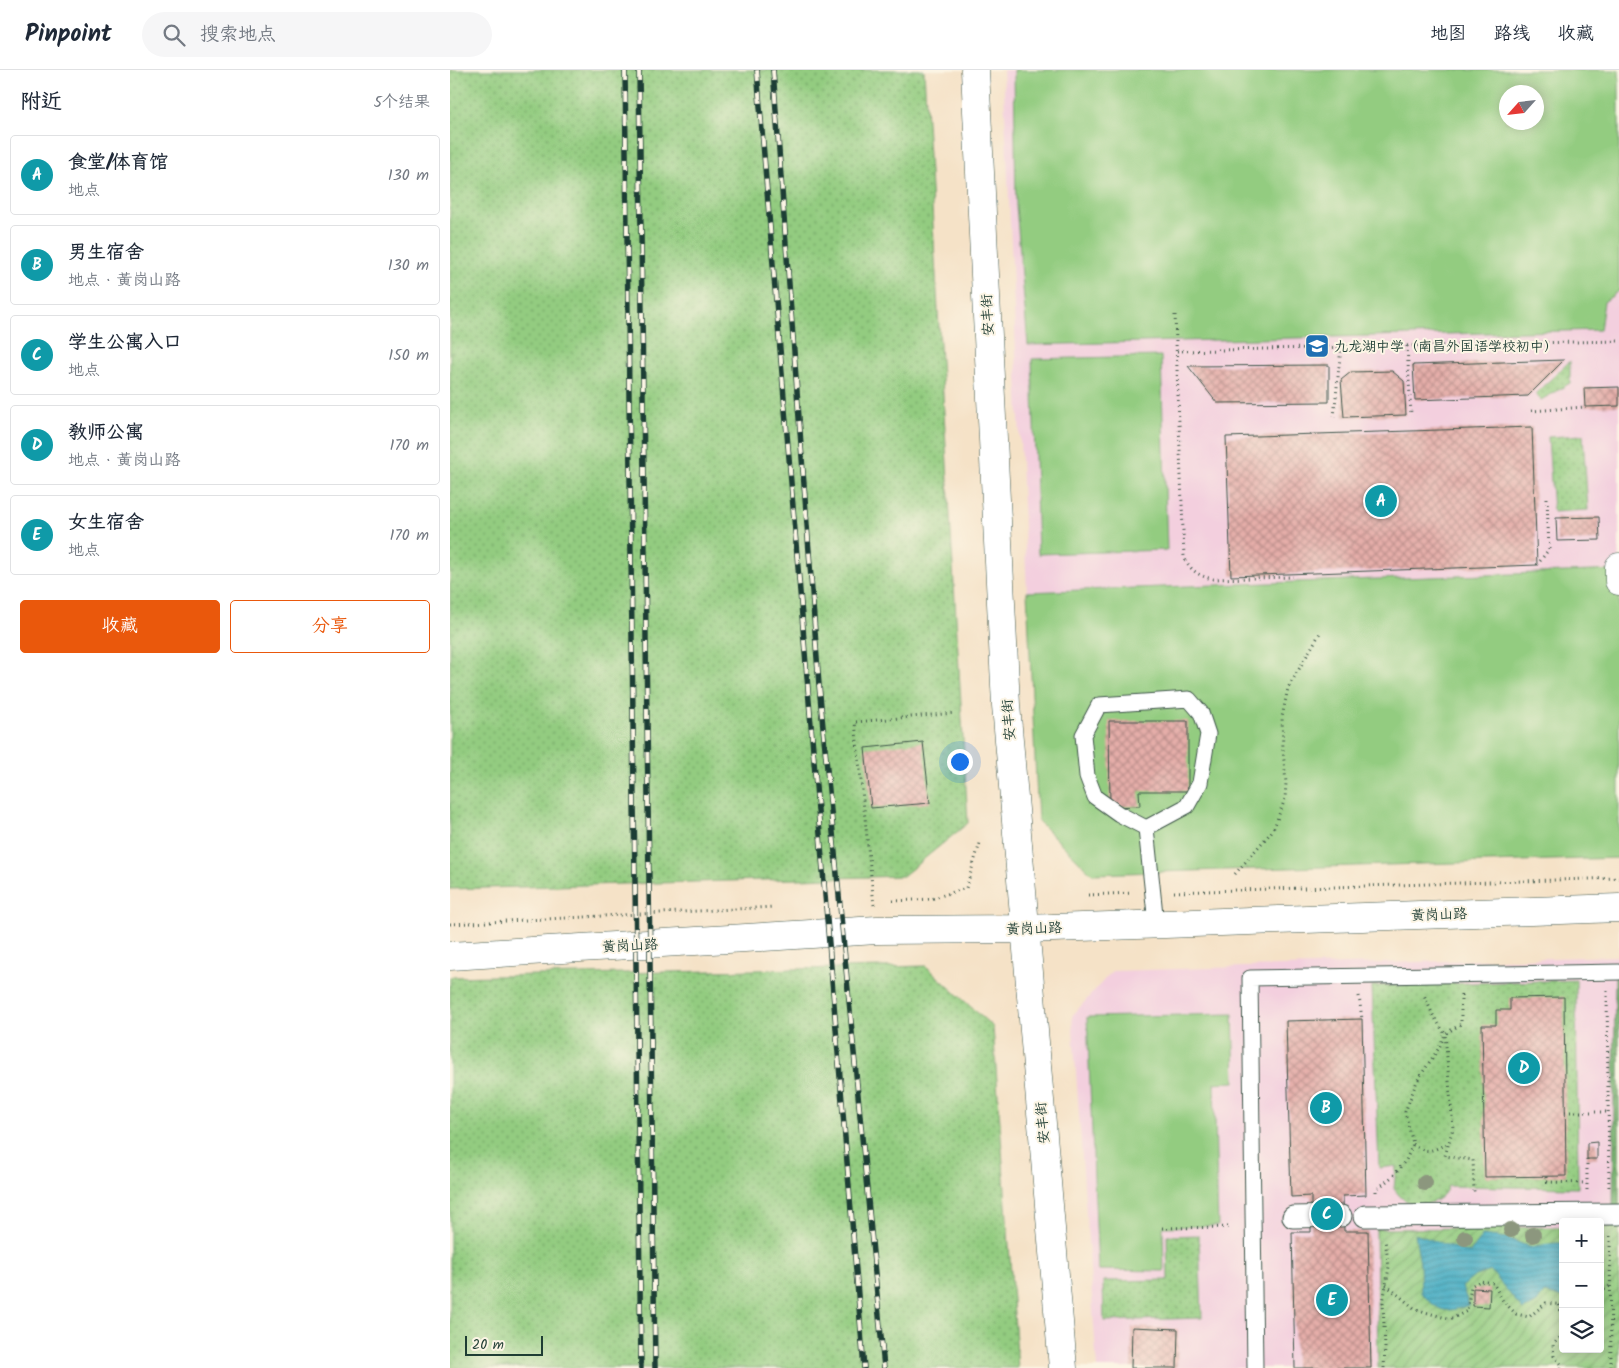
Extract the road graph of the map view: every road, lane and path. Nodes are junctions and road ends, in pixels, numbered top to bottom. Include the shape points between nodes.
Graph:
1 (975, 70) edge
2 (1175, 316) dead end
3 (1619, 341) edge
4 (1407, 346) junction
5 (1341, 347) junction
6 (1176, 351) junction
7 (1585, 407) dead end
8 (1531, 411) dead end
9 (1412, 414) dead end
10 (1334, 417) dead end
11 (1547, 498) dead end
12 (1537, 566) dead end
13 (1619, 567) edge
14 (1293, 577) dead end
15 (1619, 581) edge
16 (1320, 633) dead end
17 (955, 713) dead end
18 (1146, 828) junction
19 (980, 843) dead end
20 (1235, 874) dead end
21 (1619, 878) edge
22 (1153, 893) junction
23 (1088, 895) dead end
24 (893, 901) dead end
25 (864, 902) dead end
26 (874, 902) junction
27 (775, 907) dead end
28 (1619, 908) edge
29 (450, 924) edge
30 (1156, 924) junction
31 (1025, 929) junction
32 (877, 930) junction
33 (450, 956) edge
34 (1613, 972) edge
35 (1460, 975) junction
36 (1416, 976) junction
37 (1445, 1034) junction
38 (1565, 1112) dead end
39 (1608, 1112) junction
40 (1449, 1142) junction
41 (1413, 1144) junction
42 (1587, 1159) dead end
43 (1546, 1177) dead end
44 (1587, 1183) junction
45 (1587, 1214) junction
46 (1614, 1214) edge
47 (1476, 1215) junction
48 (1341, 1216) dead end
49 (1371, 1216) junction
50 (1293, 1217) dead end
51 (1253, 1227) junction
52 (1162, 1228) dead end
53 (1386, 1285) junction
54 (1610, 1286) junction
55 (1604, 1290) edge
56 (1559, 1305) edge
57 (1559, 1338) edge
58 (1063, 1368) edge
59 (1256, 1368) edge
60 (1384, 1368) edge
61 (1561, 1368) edge
62 (1610, 1368) edge

1 - 31 street, 安丰街 via 1006,705
2 - 6 path
3 - 4 path
4 - 5 path
4 - 9 path
5 - 6 path
5 - 10 path
6 - 14 path via 1184,557 1202,577 1212,579
7 - 8 path
11 - 12 path via 1549,548
13 - 15 street
16 - 20 path via 1288,688 1282,717 1285,799 1273,830
17 - 26 path via 855,722
18 - 18 lane via 1187,806 1200,783 1208,734 1201,713 1190,699 1099,705 1084,735 1087,776 1095,797
18 - 22 lane
19 - 24 path via 966,888 931,899
21 - 22 path
22 - 23 path
22 - 30 lane
25 - 26 path
26 - 32 path
27 - 29 path
28 - 30 street, 黄岗山路
30 - 31 street, 黄岗山路
31 - 32 street, 黄岗山路
31 - 58 street, 安丰街
32 - 33 street, 黄岗山路
34 - 35 lane
34 - 39 path
35 - 36 lane
35 - 37 path via 1461,1024
36 - 37 path
36 - 51 lane via 1250,978
37 - 40 path via 1453,1128
37 - 41 path via 1417,1080 1405,1112
38 - 39 path
39 - 46 path
40 - 41 path via 1434,1150 1421,1150
40 - 47 path via 1445,1156 1473,1160
41 - 49 path via 1406,1160 1376,1190
42 - 44 path
43 - 44 path via 1547,1182
44 - 45 path
45 - 46 street
45 - 47 street
46 - 54 path
47 - 49 street
48 - 50 street
49 - 53 path via 1387,1246 1389,1267
51 - 52 path
51 - 59 lane
53 - 56 path via 1414,1308 1446,1318 1467,1311 1471,1286 1480,1281 1493,1283 1503,1302 1516,1314 1529,1317 1546,1303
53 - 60 path via 1382,1303
54 - 55 path
54 - 62 path
57 - 61 path via 1553,1345 1554,1356

